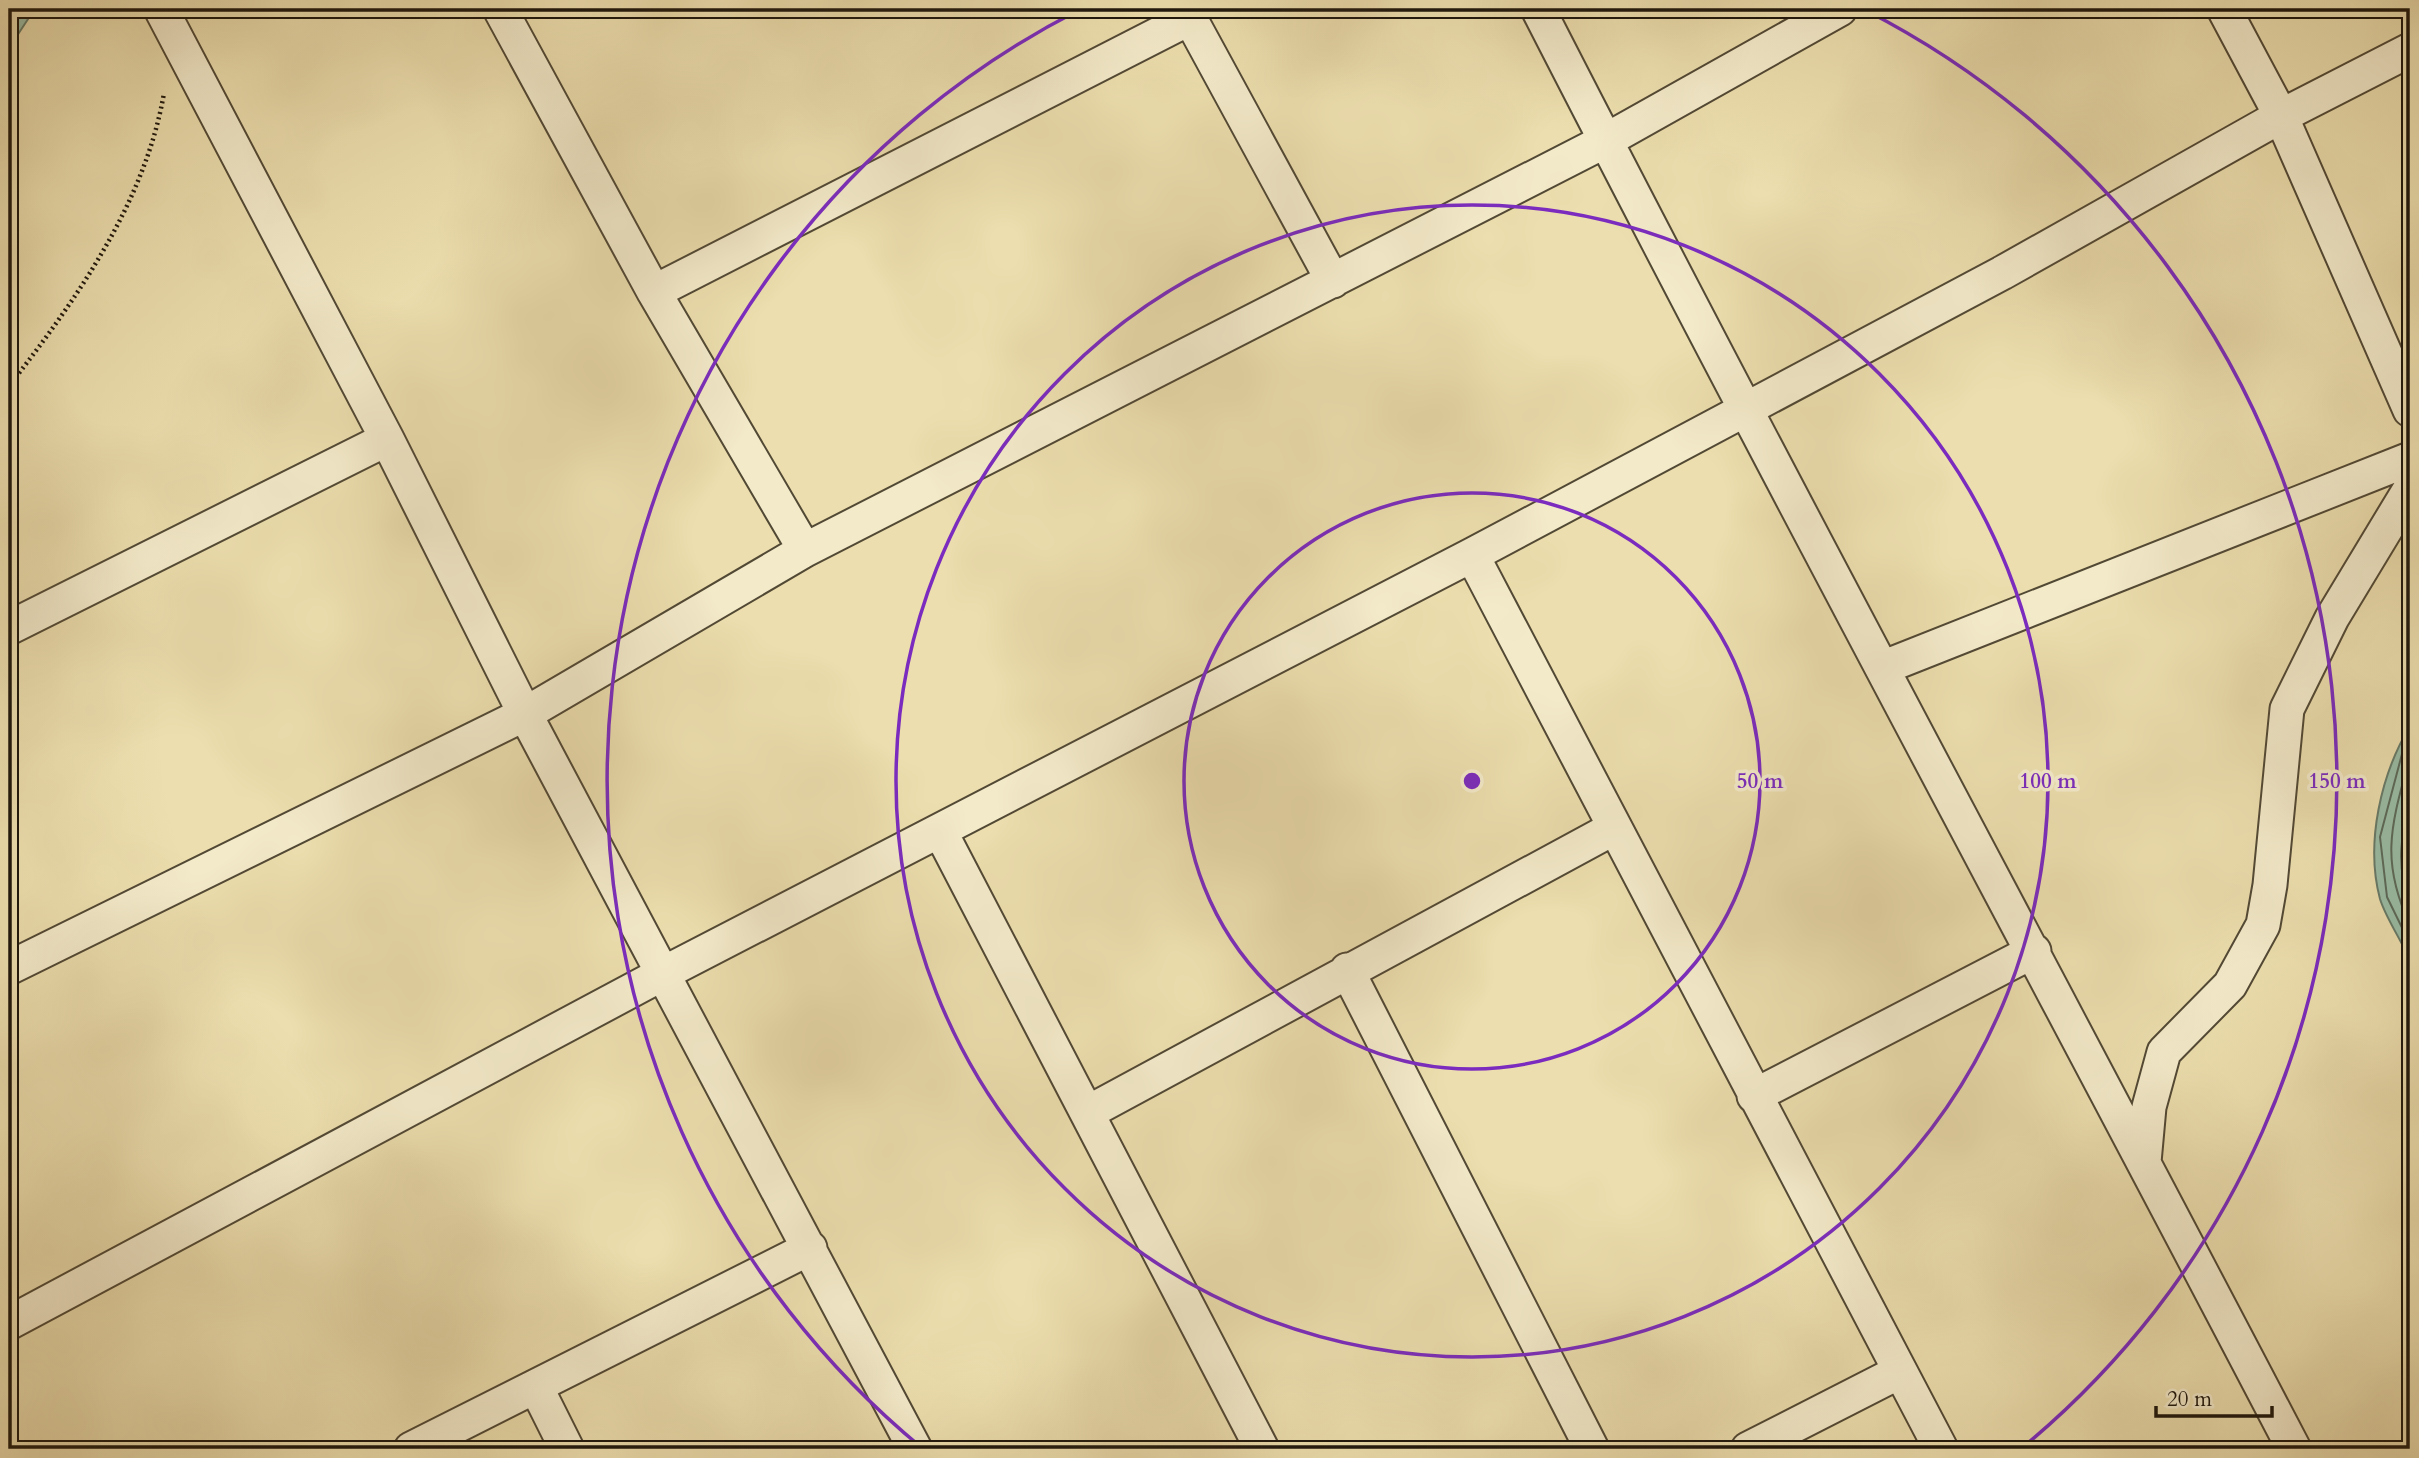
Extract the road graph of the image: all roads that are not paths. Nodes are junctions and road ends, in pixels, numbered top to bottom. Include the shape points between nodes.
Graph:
1 (161, 9) edge
2 (1538, 9) edge
3 (1840, 9) edge
4 (2224, 9) edge
5 (506, 11) edge
6 (1187, 13) edge
7 (2410, 50) edge
8 (2281, 117) junction
9 (1605, 141) junction
10 (1333, 281) junction
11 (654, 292) junction
12 (1744, 410) junction
13 (2410, 410) edge
14 (387, 439) junction
15 (2410, 459) edge
16 (2410, 489) edge
17 (805, 550) junction
18 (1472, 555) junction
19 (9, 628) edge
20 (1882, 668) junction
21 (525, 714) junction
22 (1614, 828) junction
23 (940, 831) junction
24 (2034, 951) junction
25 (9, 968) edge
26 (1347, 970) junction
27 (664, 973) junction
28 (1754, 1096) junction
29 (1087, 1113) junction
30 (2144, 1162) junction
31 (810, 1248) junction
32 (9, 1323) edge
33 (1899, 1372) junction
34 (536, 1387) junction
35 (411, 1449) edge
36 (567, 1449) edge
37 (915, 1449) edge
38 (1262, 1449) edge
39 (1592, 1449) edge
40 (1748, 1449) edge
41 (1941, 1449) edge
42 (2294, 1449) edge

1 - 14 street
2 - 9 street
3 - 9 street
4 - 8 street
5 - 11 street
6 - 10 street
6 - 11 street
7 - 8 street
8 - 12 street
8 - 13 street
9 - 10 street
9 - 12 street
10 - 17 street
11 - 17 street
12 - 18 street
12 - 20 street
14 - 19 street
14 - 21 street
15 - 20 street
16 - 30 street via 2332,618 2287,709 2263,925 2230,985 2164,1052 2148,1107
17 - 21 street
18 - 22 street
18 - 23 street
20 - 24 street
21 - 25 street
21 - 27 street
22 - 26 street
22 - 28 street
23 - 27 street
23 - 29 street
24 - 28 street
24 - 30 street
26 - 29 street
26 - 39 street
27 - 31 street
27 - 32 street
28 - 33 street
29 - 38 street
30 - 42 street
31 - 34 street
31 - 37 street
33 - 40 street
33 - 41 street
34 - 35 street
34 - 36 street

